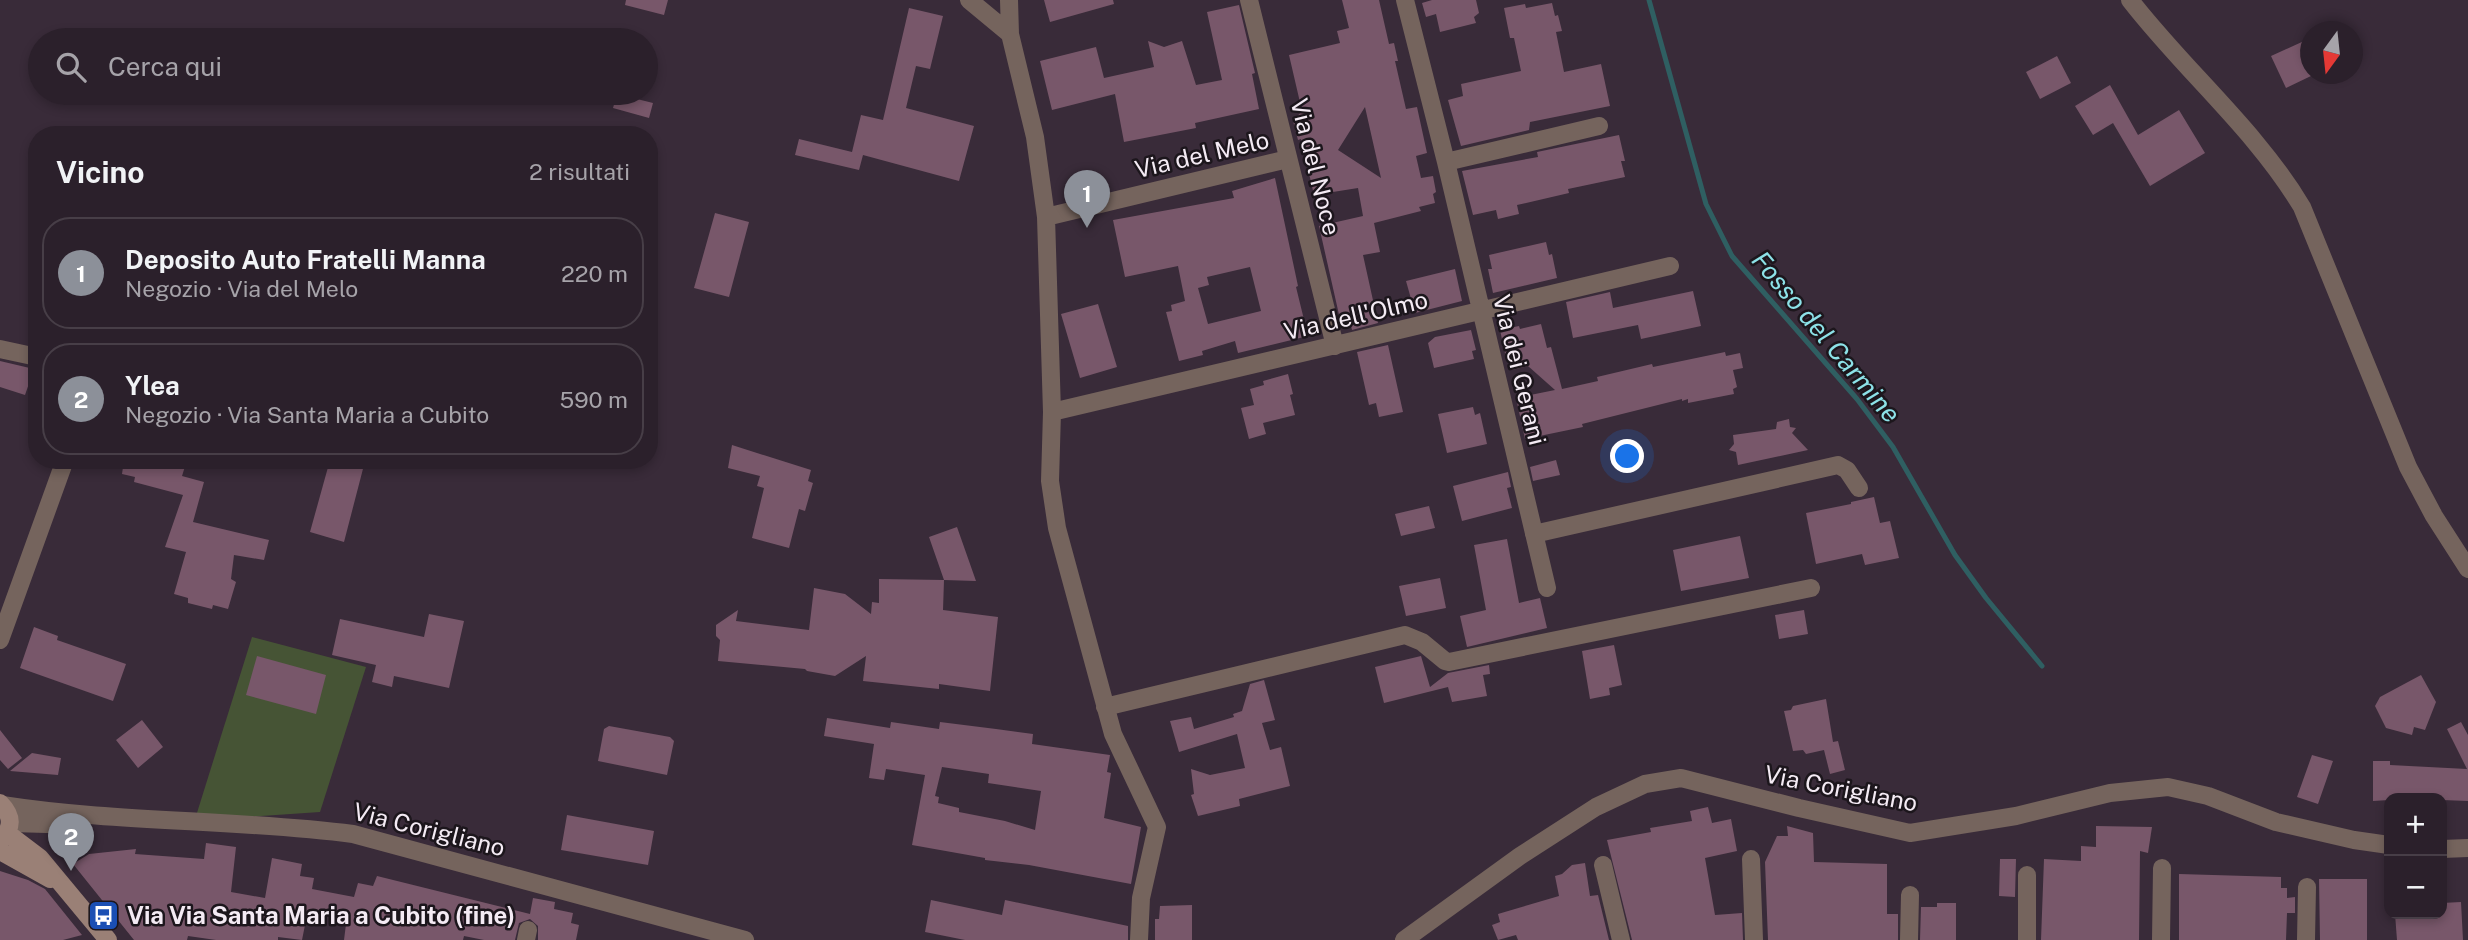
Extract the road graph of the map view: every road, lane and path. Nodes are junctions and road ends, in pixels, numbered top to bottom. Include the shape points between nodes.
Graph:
1 (969, 0) edge
2 (1009, 0) edge
3 (1248, 0) edge
4 (1405, 0) edge
5 (2130, 0) edge
6 (1010, 34) junction
7 (1599, 126) dead end
8 (1288, 159) junction
9 (1446, 162) junction
10 (1046, 217) junction
11 (1670, 266) dead end
12 (1480, 313) junction
13 (1335, 346) junction
14 (0, 349) edge
15 (28, 355) edge
16 (1052, 412) junction
17 (62, 469) edge
18 (1859, 488) dead end
19 (1534, 534) junction
20 (2468, 569) edge
21 (1547, 588) dead end
22 (1811, 588) dead end
23 (0, 640) edge
24 (1105, 707) junction
25 (1, 804) edge
26 (93, 814) junction
27 (47, 824) junction
28 (6, 832) edge
29 (2384, 844) edge
30 (2468, 848) edge
31 (2447, 849) edge
32 (0, 850) edge
33 (40, 858) junction
34 (1751, 859) dead end
35 (1603, 865) dead end
36 (2162, 868) dead end
37 (2027, 875) dead end
38 (2307, 887) dead end
39 (70, 894) junction
40 (1910, 895) dead end
41 (703, 934) edge
42 (108, 940) edge
43 (745, 940) edge
44 (1139, 940) edge
45 (1404, 940) edge
46 (1621, 940) edge
47 (1754, 940) edge
48 (1909, 940) edge
49 (2027, 940) edge
50 (2161, 940) edge
51 (2306, 940) edge

1 - 6 street
2 - 6 street
3 - 8 street, Via del Noce
4 - 9 street, Via dei Gerani
5 - 20 street via 2283,176 2302,207 2408,467
6 - 10 street via 1035,137
7 - 9 street
8 - 10 street, Via del Melo
8 - 13 street, Via del Noce
9 - 12 street, Via dei Gerani
10 - 16 street
11 - 12 street, Via dell'Olmo
12 - 13 street, Via dell'Olmo
12 - 19 street, Via dei Gerani
13 - 16 street, Via dell'Olmo
14 - 15 street
16 - 24 street via 1050,481 1057,528
17 - 23 street
18 - 19 street via 1838,465
19 - 21 street, Via dei Gerani
22 - 24 street via 1448,662 1405,635
24 - 44 street via 1157,827 1140,898
25 - 26 street
25 - 28 main road via 10,815
26 - 27 street
26 - 41 street, Via Corigliano via 353,834
27 - 28 street
27 - 33 street via 39,843
28 - 33 main road
29 - 45 street, Via Corigliano via 2276,822 2208,796 2168,787 2110,793 2016,816 1910,833 1681,778 1645,784 1596,807
30 - 31 street
32 - 39 main road
33 - 39 main road
34 - 47 street
35 - 46 street
36 - 50 street
37 - 49 street
38 - 51 street
39 - 42 main road
40 - 48 street
41 - 43 street, Via Corigliano

